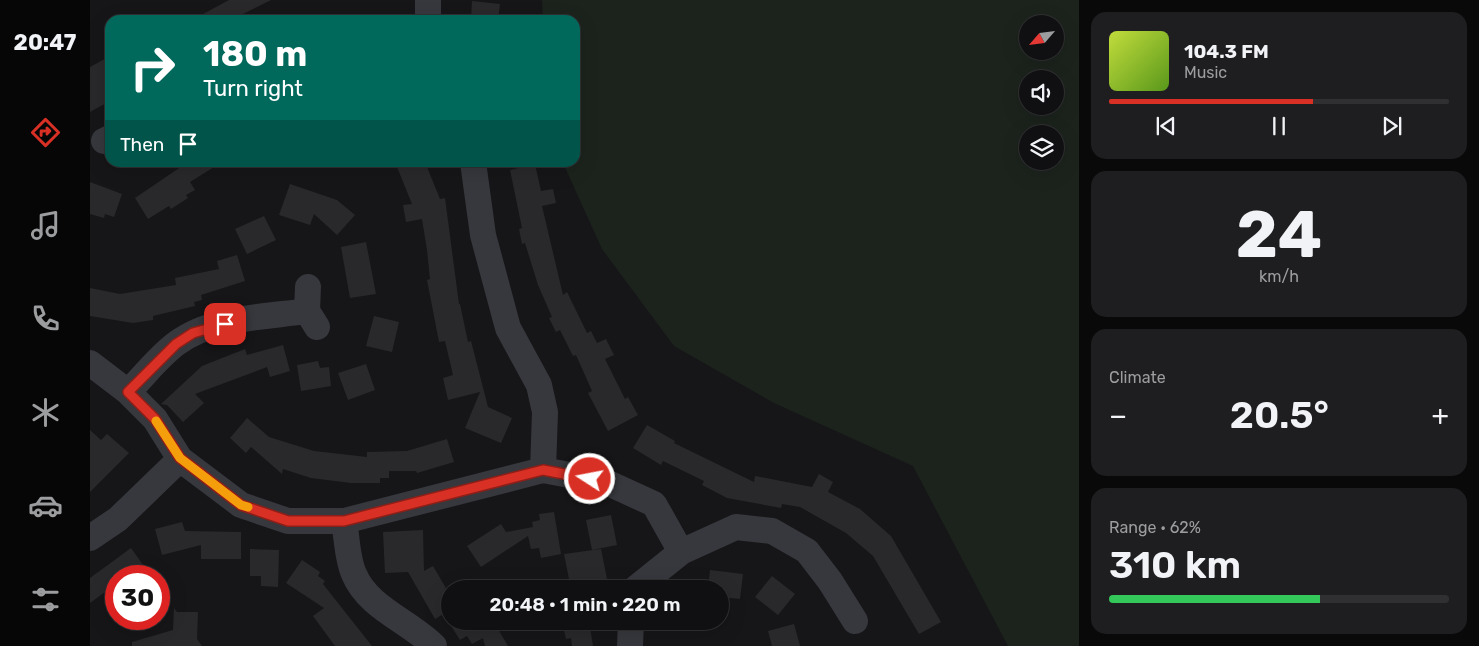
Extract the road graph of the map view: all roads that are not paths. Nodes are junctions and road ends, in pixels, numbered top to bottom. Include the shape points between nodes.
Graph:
1 (428, 0) edge
2 (428, 15) edge
3 (474, 167) edge
4 (311, 308) dead end
5 (90, 363) edge
6 (128, 392) junction
7 (180, 458) junction
8 (543, 470) junction
9 (344, 521) junction
10 (90, 538) edge
11 (681, 552) junction
12 (646, 580) edge
13 (855, 622) dead end
14 (631, 630) edge
15 (434, 646) edge
16 (630, 646) edge

1 - 2 street
3 - 8 street via 483,234 508,328 539,384 545,412
4 - 6 street via 193,333 176,344
5 - 6 street
6 - 7 street via 155,419
7 - 9 street via 241,505 288,521
7 - 10 street via 118,519
8 - 9 street
8 - 11 street via 606,482 654,504
9 - 15 street via 353,573 364,593
11 - 12 street
11 - 13 street via 736,527 772,531 807,551
14 - 16 street

